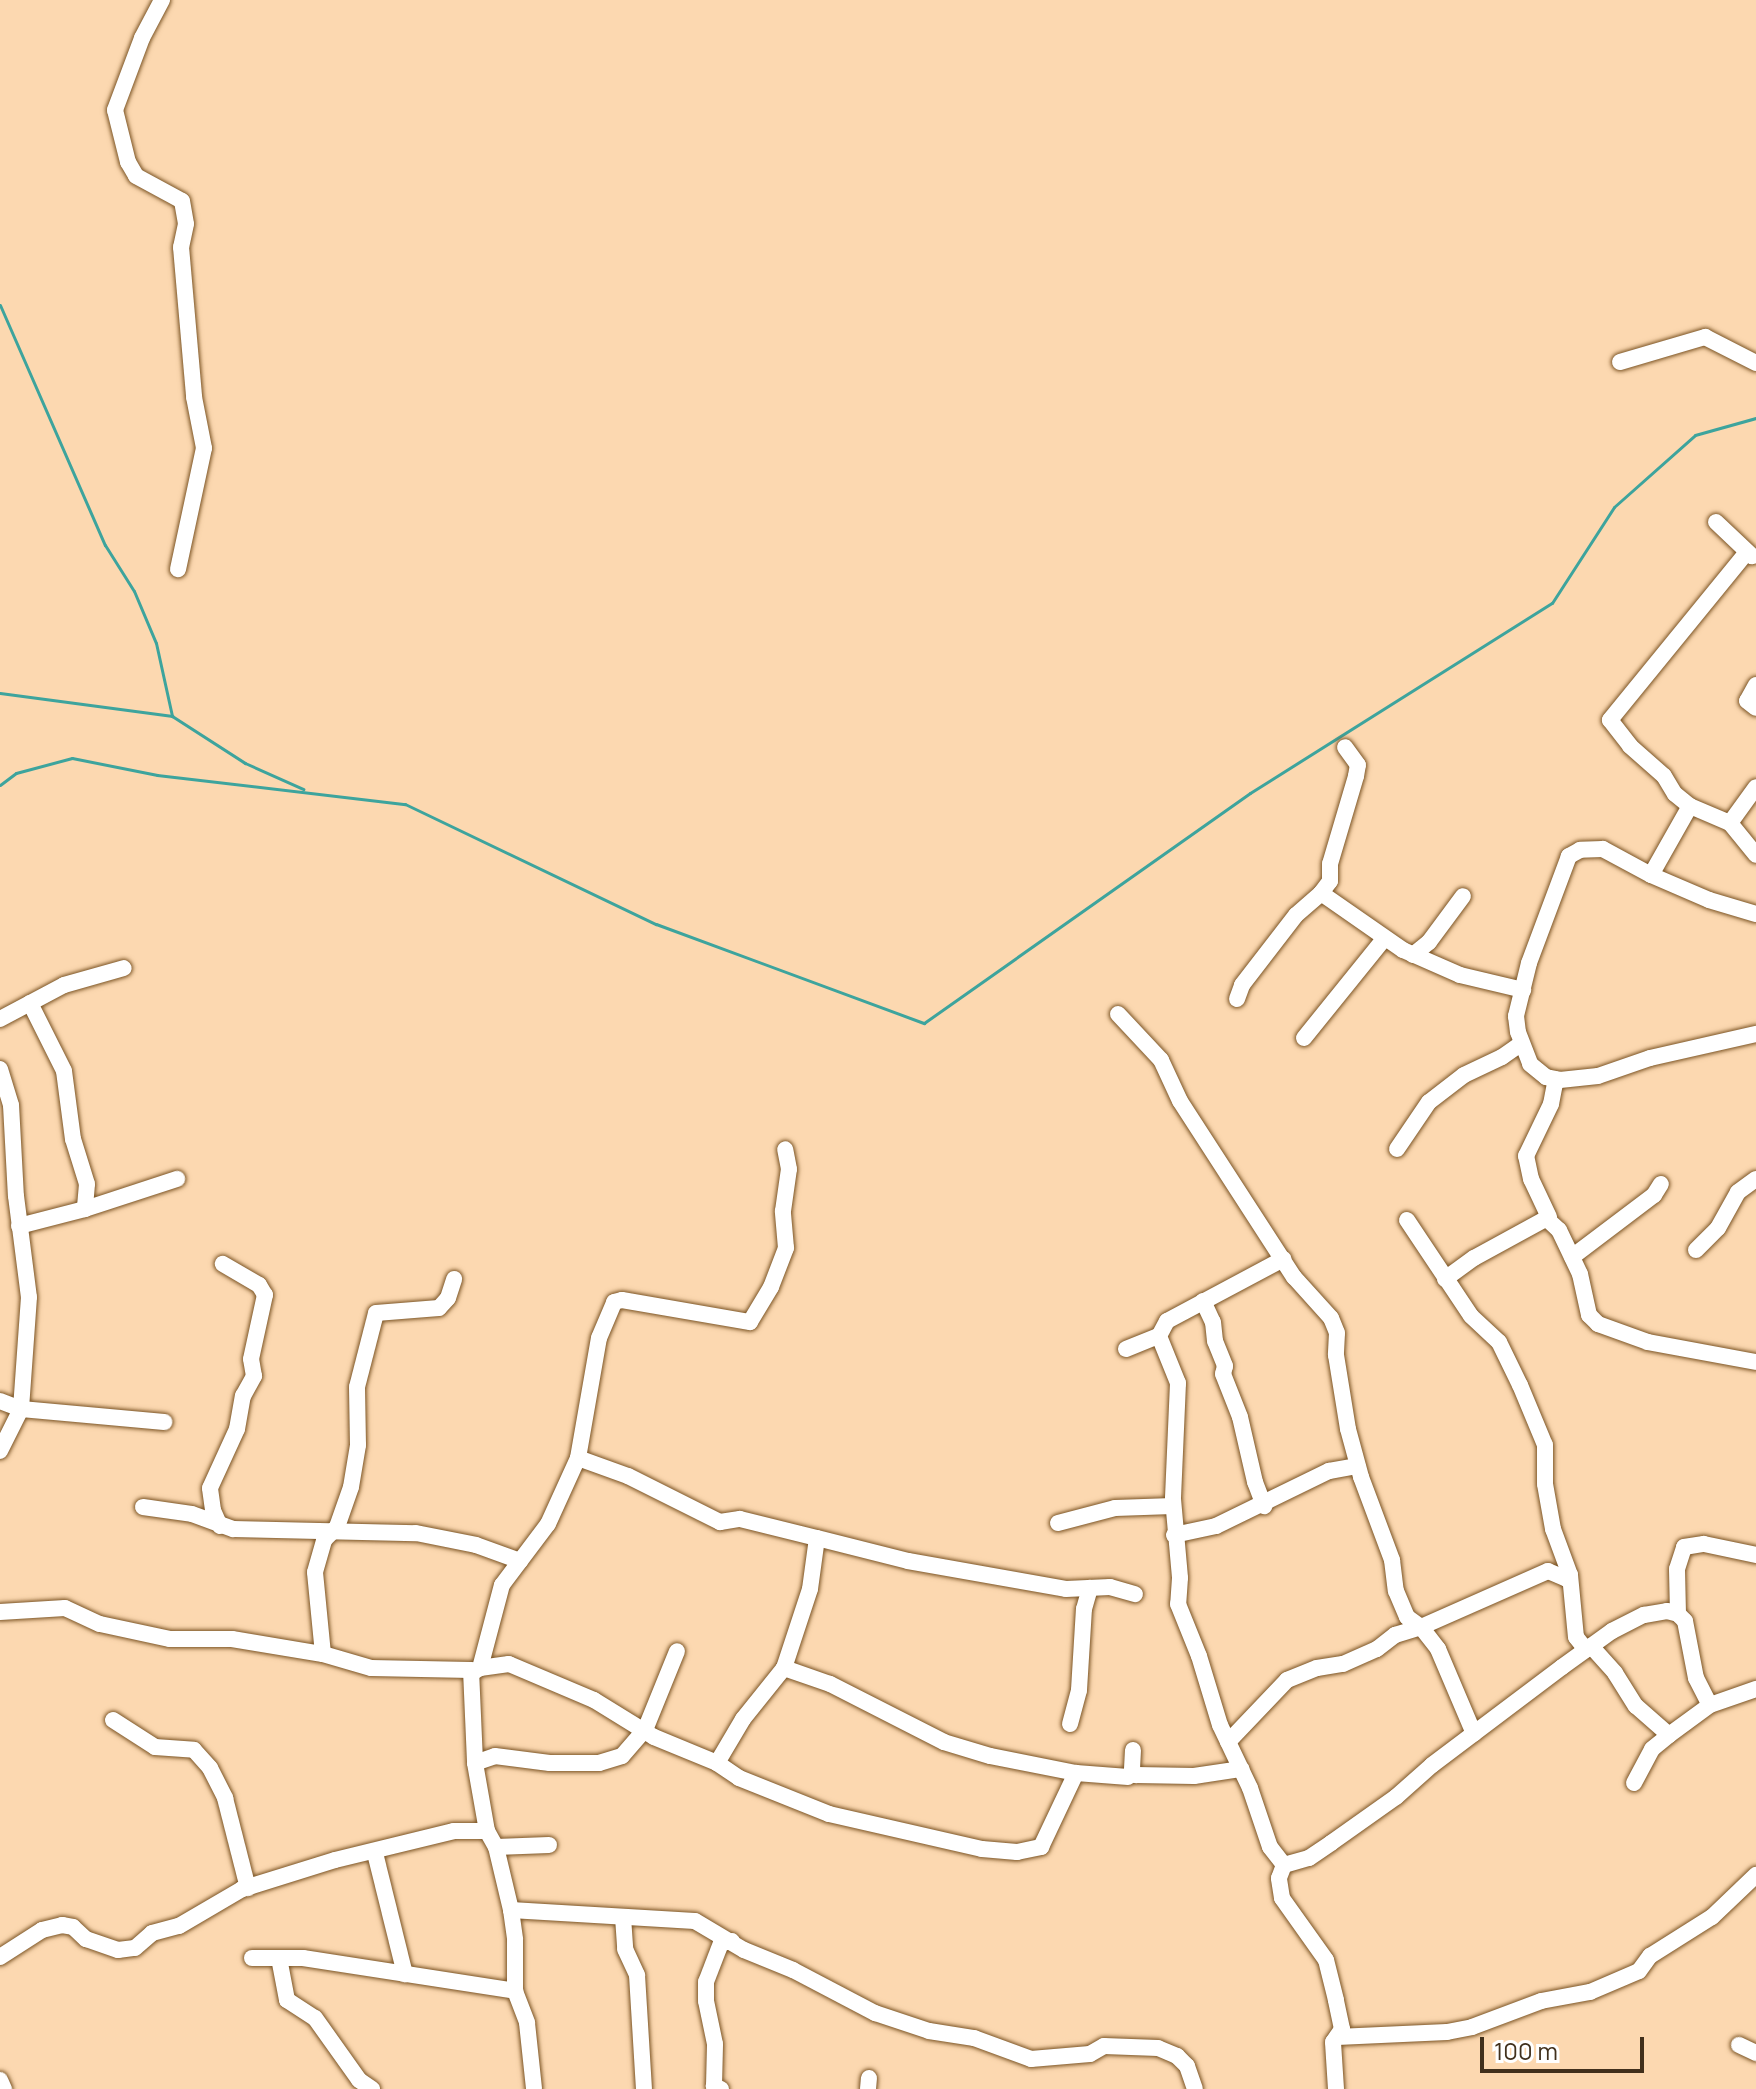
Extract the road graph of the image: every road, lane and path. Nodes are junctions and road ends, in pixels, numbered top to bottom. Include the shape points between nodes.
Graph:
1 (162, 0) edge
2 (1620, 362) dead end
3 (1756, 363) edge
4 (1716, 522) dead end
5 (1753, 553) edge
6 (178, 569) dead end
7 (1756, 685) edge
8 (1756, 708) edge
9 (1345, 747) dead end
10 (1756, 787) edge
11 (1690, 806) junction
12 (1730, 823) junction
13 (1756, 855) edge
14 (1651, 875) junction
15 (1321, 893) junction
16 (1463, 896) dead end
17 (1756, 914) edge
18 (1384, 939) junction
19 (1413, 955) junction
20 (124, 968) dead end
21 (1523, 990) junction
22 (1237, 999) dead end
23 (30, 1003) junction
24 (1118, 1014) dead end
25 (0, 1019) edge
26 (1756, 1034) edge
27 (1304, 1038) dead end
28 (1522, 1043) junction
29 (0, 1069) edge
30 (1556, 1079) junction
31 (785, 1149) dead end
32 (1397, 1149) dead end
33 (177, 1179) dead end
34 (1756, 1179) edge
35 (1661, 1184) dead end
36 (85, 1209) junction
37 (1547, 1219) junction
38 (1407, 1220) dead end
39 (19, 1226) junction
40 (1696, 1250) dead end
41 (1572, 1257) junction
42 (1283, 1259) junction
43 (223, 1264) dead end
44 (454, 1279) dead end
45 (1445, 1279) junction
46 (1203, 1301) junction
47 (1159, 1336) junction
48 (1126, 1349) dead end
49 (1756, 1362) edge
50 (0, 1401) edge
51 (21, 1409) junction
52 (164, 1422) dead end
53 (0, 1451) edge
54 (578, 1458) junction
55 (1358, 1466) junction
56 (1173, 1506) junction
57 (1264, 1506) junction
58 (143, 1507) dead end
59 (1058, 1523) dead end
60 (220, 1526) junction
61 (331, 1529) junction
62 (1174, 1535) junction
63 (817, 1538) junction
64 (1756, 1555) edge
65 (520, 1561) junction
66 (1570, 1575) junction
67 (1090, 1588) junction
68 (1135, 1594) dead end
69 (0, 1612) edge
70 (1678, 1614) junction
71 (1421, 1627) junction
72 (1588, 1648) junction
73 (677, 1651) dead end
74 (323, 1654) junction
75 (784, 1668) junction
76 (476, 1670) junction
77 (1756, 1689) edge
78 (1710, 1705) junction
79 (113, 1720) dead end
80 (1070, 1724) dead end
81 (645, 1730) junction
82 (1474, 1734) junction
83 (1669, 1735) junction
84 (1228, 1742) junction
85 (1133, 1750) dead end
86 (475, 1763) junction
87 (717, 1763) junction
88 (1241, 1769) junction
89 (1076, 1773) junction
90 (1128, 1777) dead end
91 (1634, 1783) dead end
92 (487, 1831) junction
93 (549, 1845) dead end
94 (496, 1847) junction
95 (375, 1853) junction
96 (1284, 1865) junction
97 (1756, 1877) edge
98 (248, 1888) junction
99 (511, 1910) junction
100 (623, 1917) junction
101 (732, 1941) junction
102 (0, 1957) edge
103 (252, 1958) dead end
104 (279, 1958) junction
105 (405, 1974) junction
106 (515, 1991) junction
107 (1337, 2037) junction
108 (1739, 2045) dead end
109 (1756, 2053) edge
110 (0, 2080) edge
111 (4, 2089) edge
112 (372, 2089) edge
113 (534, 2089) edge
114 (644, 2089) edge
115 (721, 2089) edge
116 (1195, 2089) edge
117 (1336, 2089) edge

1 - 6 street via 115,110 136,176 182,201 186,224 181,247 194,397 204,448
2 - 3 street via 1705,337
4 - 5 street
5 - 11 street via 1610,720
7 - 8 street via 1747,701
9 - 15 street via 1358,765 1330,881
10 - 12 street
11 - 12 street
11 - 14 street
12 - 13 street
14 - 17 street
14 - 21 street via 1603,849 1569,856
15 - 18 street
15 - 22 street via 1296,915
16 - 19 street
18 - 19 street
18 - 27 street
19 - 21 street via 1460,975
20 - 23 street via 64,985
21 - 28 street via 1516,1016
23 - 25 street
23 - 36 street via 64,1071 73,1139 87,1184
24 - 42 street via 1161,1060 1180,1101
26 - 30 street via 1650,1058 1598,1076
28 - 30 street via 1536,1070
28 - 32 street via 1464,1075 1429,1102
29 - 39 street via 11,1105
30 - 37 street via 1551,1104 1526,1156
31 - 54 street via 786,1248 750,1322 614,1302 599,1338
33 - 36 street
34 - 40 street via 1738,1192 1718,1228
35 - 41 street via 1654,1195
36 - 39 street
37 - 41 street
37 - 45 street
38 - 45 street
39 - 51 street via 29,1297
41 - 49 street via 1589,1315 1598,1324 1648,1342
42 - 46 street
42 - 55 street via 1337,1333 1340,1383
43 - 60 street via 259,1285 265,1295 251,1359 254,1376 210,1488
44 - 61 street via 439,1308 376,1313 357,1387 358,1445 351,1487 337,1527
45 - 66 street via 1471,1316 1499,1342 1516,1375 1545,1445 1553,1529
46 - 47 street via 1167,1321
46 - 57 street
47 - 48 street
47 - 56 street via 1178,1383
50 - 51 street
51 - 52 street
51 - 53 street
54 - 63 street via 628,1476 720,1522 740,1519
54 - 65 street via 548,1524
55 - 57 street via 1329,1471 1285,1490
55 - 71 street via 1389,1548 1396,1591 1407,1617
56 - 59 street via 1115,1508
56 - 62 street
57 - 62 street via 1216,1526
58 - 60 street via 202,1516
60 - 61 street
61 - 65 street via 416,1533 476,1545
61 - 74 street via 315,1572
62 - 84 street via 1178,1604
63 - 67 street via 908,1561 1066,1589
63 - 75 street via 810,1589
64 - 70 street via 1704,1544 1684,1547 1677,1569
65 - 76 street via 502,1585
66 - 71 street via 1567,1579 1548,1571
66 - 72 street via 1576,1637
67 - 68 street
67 - 80 street
69 - 74 street via 65,1608 100,1624 170,1639 232,1639
70 - 72 street via 1644,1615
70 - 78 street via 1685,1621 1696,1678
71 - 82 street via 1438,1649
71 - 84 street via 1343,1664 1287,1680
72 - 82 street
72 - 83 street via 1615,1673 1636,1706
73 - 81 street
74 - 76 street via 371,1668
75 - 87 street via 743,1719
75 - 89 street via 830,1684 944,1742
76 - 81 street via 509,1664 594,1700
76 - 86 street
77 - 78 street
78 - 83 street
79 - 98 street via 155,1747 194,1750 210,1768 225,1798
81 - 86 street via 622,1756 599,1763 495,1756
81 - 87 street
82 - 96 street via 1331,1843 1309,1858
83 - 91 street via 1652,1749
84 - 88 street
85 - 88 street via 1136,1775 1194,1776
86 - 92 street
87 - 89 street via 739,1778 829,1814 1017,1852 1041,1847
88 - 96 street via 1270,1847
89 - 90 street
92 - 94 street
92 - 95 street via 454,1831
93 - 94 street
94 - 99 street
95 - 98 street
95 - 105 street
96 - 107 street via 1279,1878 1282,1898 1326,1960 1342,2029
97 - 107 street via 1712,1917 1650,1956 1639,1971 1590,1992 1541,2001 1447,2032
98 - 102 street via 179,1926 152,1933 135,1948 118,1950 62,1925 42,1930
99 - 100 street
99 - 106 street
100 - 101 street via 695,1921
100 - 114 street via 625,1949 637,1975
101 - 115 street via 721,1943 706,1982 715,2044 714,2086
101 - 116 street via 875,2013 929,2031 974,2038 1031,2059 1090,2054 1104,2046 1158,2048 1187,2066
103 - 104 street
104 - 105 street
104 - 112 street via 287,2000 315,2018 359,2080
105 - 106 street
106 - 113 street via 527,2023
107 - 117 street
108 - 109 street
110 - 111 street

